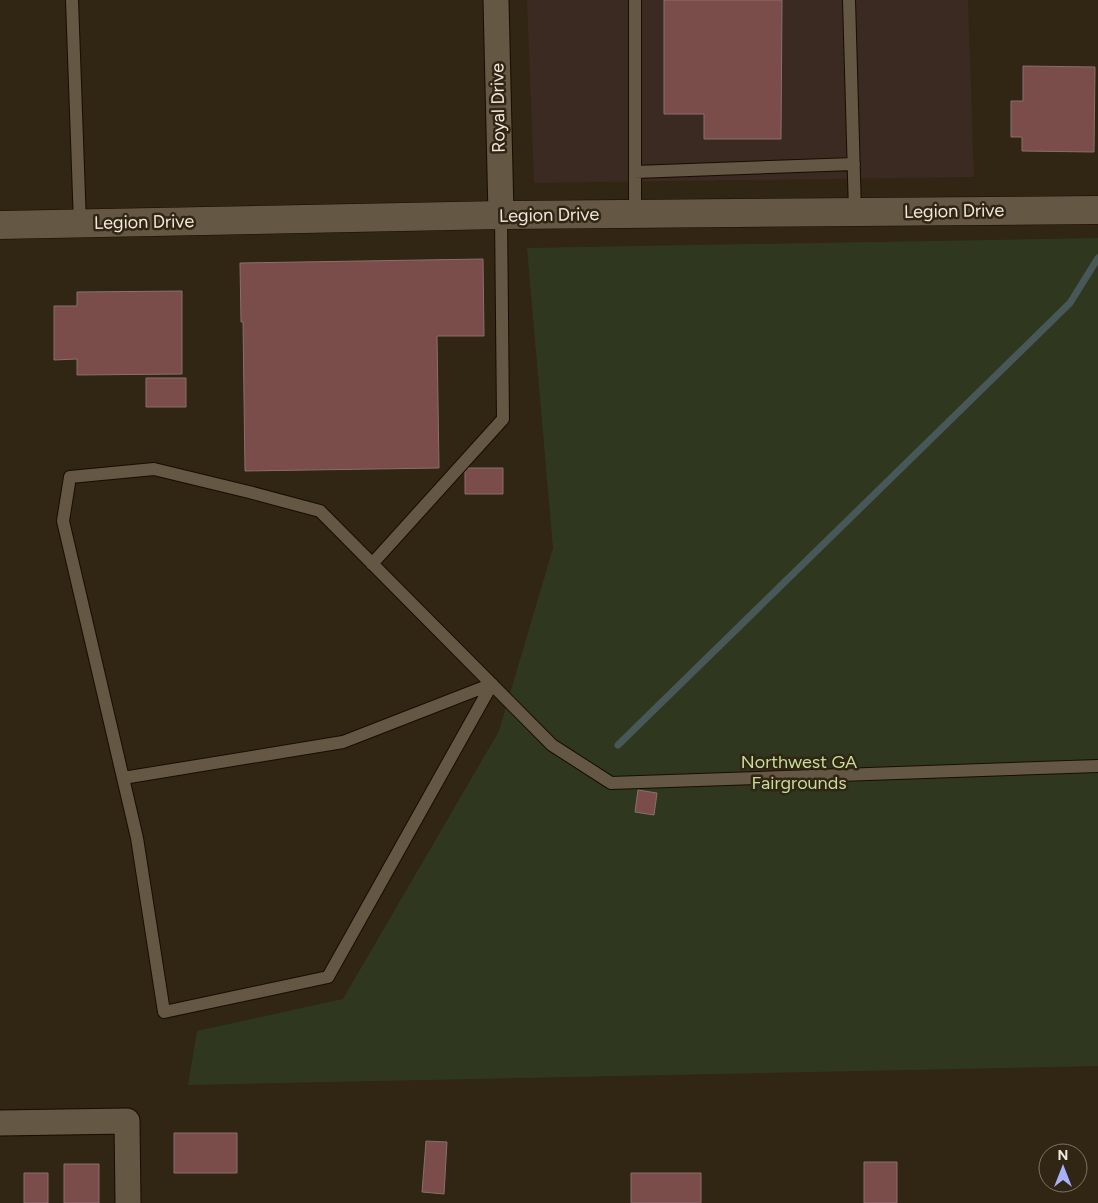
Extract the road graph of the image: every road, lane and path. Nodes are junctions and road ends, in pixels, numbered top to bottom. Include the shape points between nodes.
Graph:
1 (72, 0) edge
2 (496, 0) edge
3 (635, 0) edge
4 (850, 0) edge
5 (854, 164) junction
6 (635, 172) junction
7 (1098, 210) edge
8 (855, 212) junction
9 (635, 214) junction
10 (501, 215) junction
11 (80, 224) junction
12 (0, 225) edge
13 (372, 564) junction
14 (492, 684) junction
15 (1098, 766) edge
16 (123, 778) junction
17 (0, 1122) edge
18 (128, 1203) edge

1 - 11 lane
2 - 10 street, Royal Drive
3 - 6 lane
4 - 5 lane
5 - 6 lane
5 - 8 lane
6 - 9 lane
7 - 8 street, Legion Drive
8 - 9 street, Legion Drive
9 - 10 street, Legion Drive
10 - 11 street, Legion Drive
10 - 13 lane via 503,419
11 - 12 street, Legion Drive
13 - 14 lane
13 - 16 lane via 320,511 154,470 70,477 63,522
14 - 15 lane via 552,745 612,783
14 - 16 lane via 342,742
14 - 16 lane via 328,977 164,1012 137,838
17 - 18 street via 127,1122

